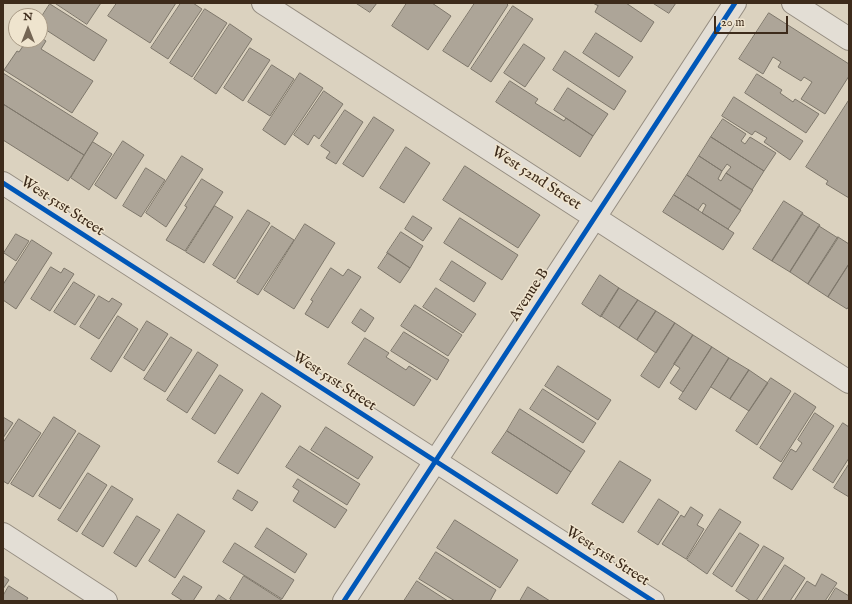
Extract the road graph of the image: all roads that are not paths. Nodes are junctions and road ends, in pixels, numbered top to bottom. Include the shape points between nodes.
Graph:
1 (262, 3) edge
2 (735, 3) edge
3 (793, 3) edge
4 (849, 39) edge
5 (3, 183) edge
6 (595, 218) junction
7 (849, 382) edge
8 (436, 461) junction
9 (3, 534) edge
10 (106, 601) edge
11 (344, 601) edge
12 (653, 601) edge

1 - 6 street, West 52nd Street
2 - 6 street, Avenue B
3 - 4 street
5 - 8 street, West 51st Street
6 - 7 street, West 52nd Street
6 - 8 street, Avenue B
8 - 11 street, Avenue B
8 - 12 street, West 51st Street
9 - 10 street

